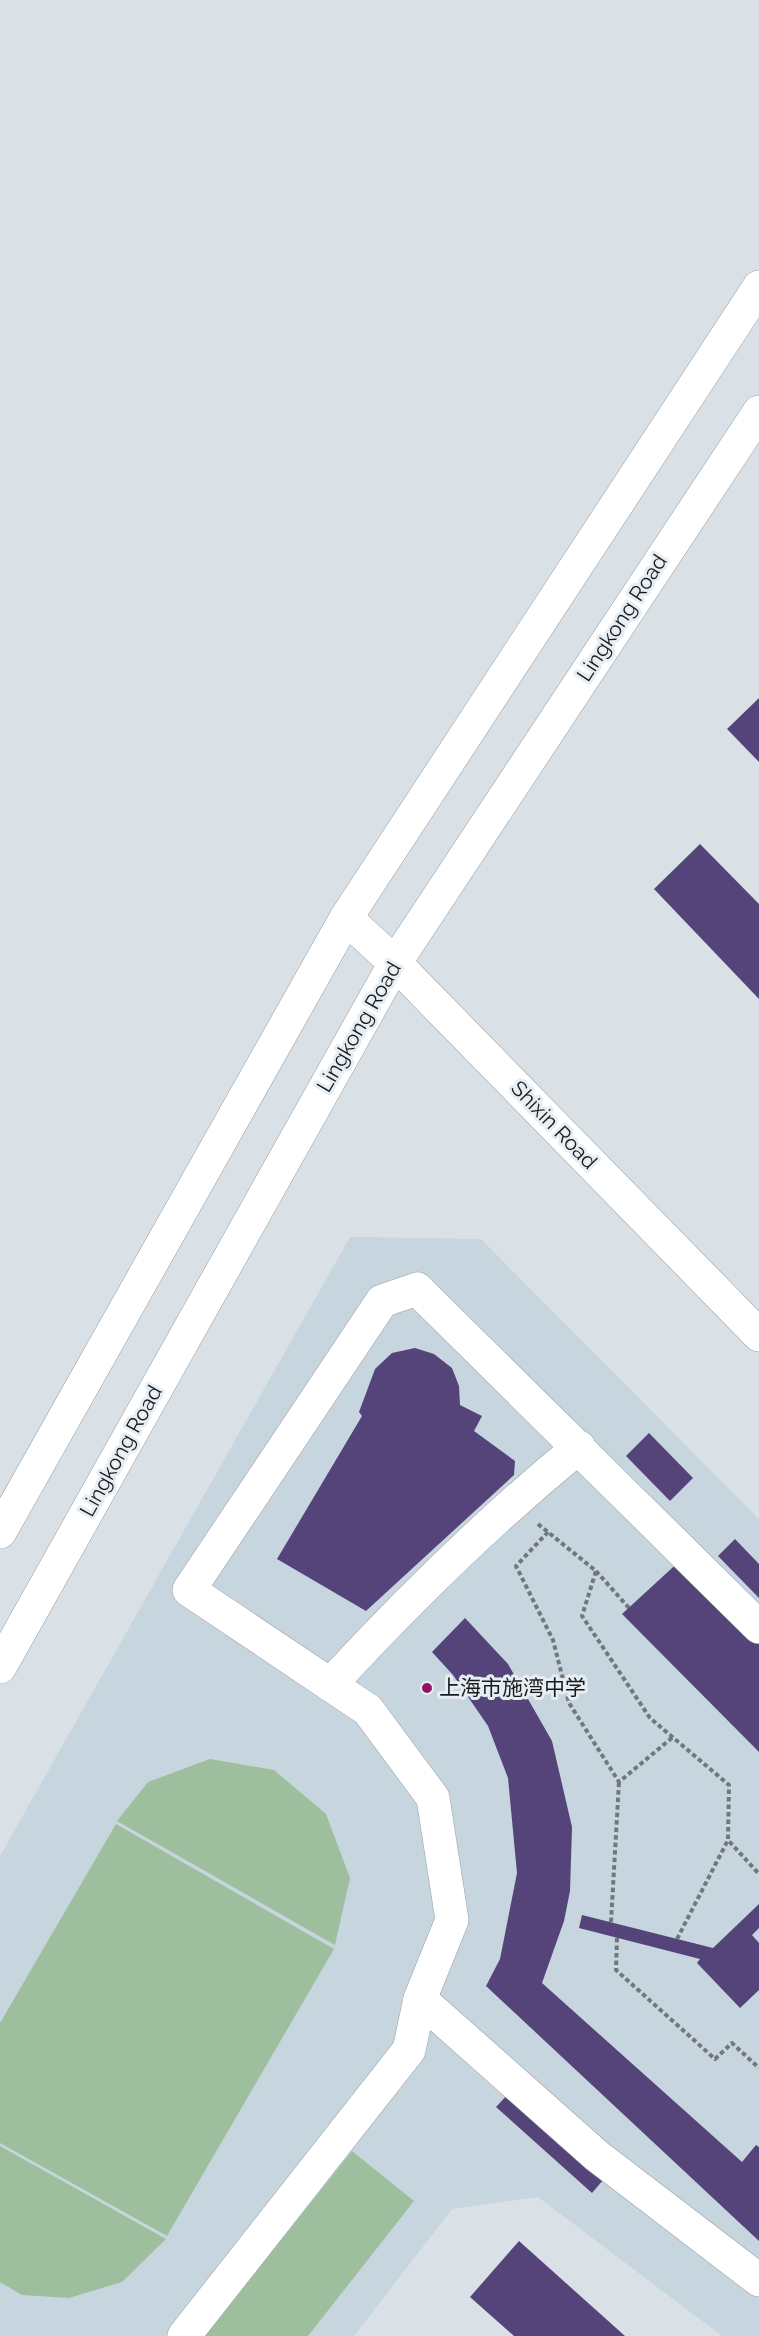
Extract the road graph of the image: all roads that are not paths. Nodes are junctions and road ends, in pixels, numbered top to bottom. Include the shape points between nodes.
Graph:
1 (759, 287) edge
2 (759, 412) edge
3 (346, 918) junction
4 (394, 963) junction
5 (759, 1335) edge
6 (579, 1447) junction
7 (0, 1532) edge
8 (759, 1627) edge
9 (0, 1667) edge
10 (330, 1685) junction
11 (420, 1999) junction
12 (759, 2280) edge
13 (184, 2336) edge

1 - 3 main road
2 - 4 main road, Lingkong Road
3 - 4 main road, Shixin Road
3 - 7 main road
4 - 5 main road, Shixin Road
4 - 9 main road, Lingkong Road
6 - 8 main road
6 - 10 main road via 512,1503 403,1606
6 - 10 main road via 417,1289 382,1301 189,1590
10 - 11 main road via 368,1710 434,1798 452,1920
11 - 12 main road via 597,2156
11 - 13 main road via 409,2050

